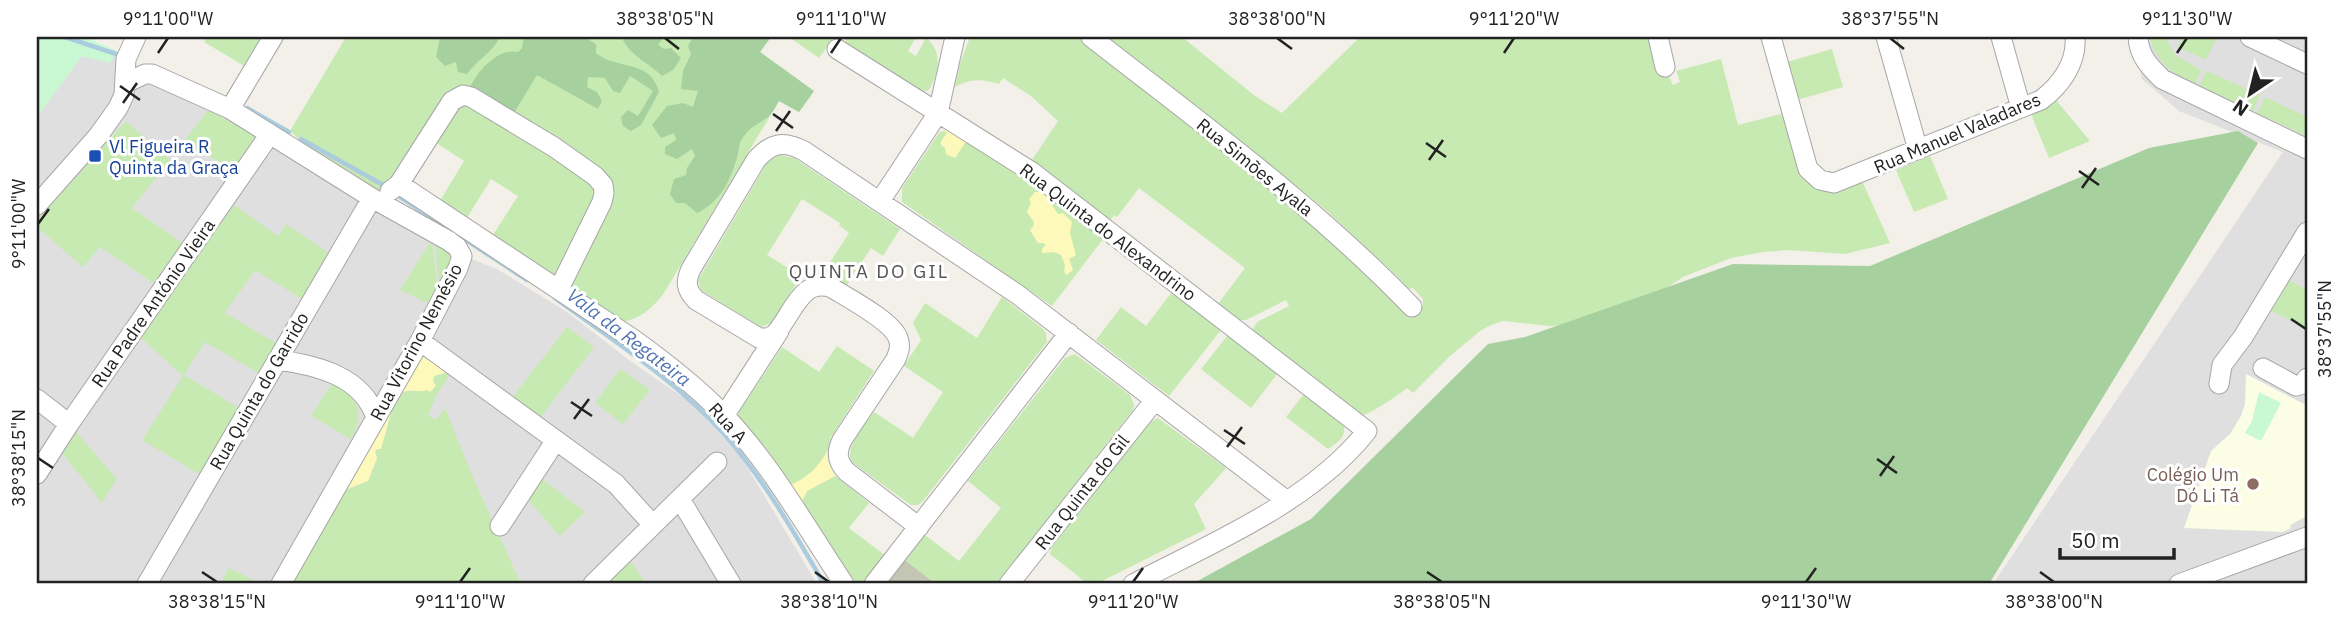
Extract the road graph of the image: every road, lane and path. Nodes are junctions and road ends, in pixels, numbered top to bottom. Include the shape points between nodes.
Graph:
1 (136, 37) edge
2 (273, 37) edge
3 (1091, 37) edge
4 (1658, 37) edge
5 (1771, 37) edge
6 (1886, 37) edge
7 (2001, 37) edge
8 (2075, 37) edge
9 (2138, 37) edge
10 (2250, 37) edge
11 (949, 39) edge
12 (837, 49) dead end
13 (2307, 64) edge
14 (1665, 67) dead end
15 (126, 83) junction
16 (2021, 108) junction
17 (230, 109) junction
18 (939, 113) junction
19 (270, 134) junction
20 (2307, 149) edge
21 (1918, 150) junction
22 (399, 184) junction
23 (376, 200) junction
24 (880, 201) junction
25 (37, 203) edge
26 (2307, 232) edge
27 (559, 289) junction
28 (1412, 307) dead end
29 (782, 327) junction
30 (1069, 333) junction
31 (420, 341) junction
32 (277, 360) junction
33 (2263, 368) dead end
34 (2307, 377) edge
35 (2219, 384) dead end
36 (37, 399) edge
37 (1155, 400) junction
38 (724, 416) junction
39 (376, 418) junction
40 (69, 424) junction
41 (556, 440) junction
42 (718, 462) dead end
43 (37, 474) edge
44 (680, 499) junction
45 (1287, 501) junction
46 (653, 525) junction
47 (500, 526) dead end
48 (919, 527) junction
49 (2307, 537) edge
50 (146, 584) edge
51 (281, 584) edge
52 (593, 584) edge
53 (731, 584) edge
54 (844, 584) edge
55 (874, 584) edge
56 (1009, 584) edge
57 (1133, 584) edge
58 (2179, 584) edge

1 - 15 street via 125,60
2 - 17 street
3 - 28 street, Rua Simões Ayala via 1327,225
4 - 14 street
5 - 21 street, Rua Manuel Valadares via 1808,169 1820,180 1843,181
6 - 21 street
7 - 16 street
8 - 16 street, Rua Manuel Valadares via 2073,59 2058,86
9 - 20 street via 2138,48 2162,79
10 - 13 street
11 - 18 street
12 - 18 street, Rua Quinta do Alexandrino
15 - 17 street, Rua Vitorino Nemésio via 152,74
15 - 25 street via 124,95 98,136
16 - 21 street, Rua Manuel Valadares
17 - 19 street, Rua Vitorino Nemésio
18 - 24 street
18 - 45 street, Rua Quinta do Alexandrino via 1032,172 1367,431 1342,460
19 - 23 street, Rua Vitorino Nemésio
19 - 40 street, Rua Padre António Vieira
22 - 23 street, Rua Quinta do Garrido
22 - 27 street, Rua A
22 - 27 street, Rua Quinta do Garrido via 452,101 463,95 554,147 595,176 604,193
23 - 31 street, Rua Vitorino Nemésio via 449,241 462,256
23 - 32 street, Rua Quinta do Garrido
24 - 29 street via 792,145 778,143 756,160 691,269 687,285 696,300 759,338 768,338
24 - 30 street
26 - 35 street via 2222,365
27 - 38 street, Rua A via 667,363
29 - 38 street
29 - 48 street via 804,293 822,284 898,335 896,359 842,440 838,456 847,472
30 - 37 street
30 - 48 street
31 - 39 street, Rua Vitorino Nemésio
31 - 41 street
32 - 39 street via 346,380 366,396
32 - 50 street, Rua Quinta do Garrido
33 - 34 street via 2296,386
36 - 40 street
37 - 45 street
37 - 56 street, Rua Quinta do Gil
38 - 54 street, Rua A via 787,497
39 - 51 street, Rua Vitorino Nemésio
40 - 43 street, Rua Padre António Vieira
41 - 46 street via 616,484
41 - 47 street
42 - 44 street
44 - 46 street
44 - 53 street
45 - 57 street
46 - 52 street
48 - 55 street
49 - 58 street

